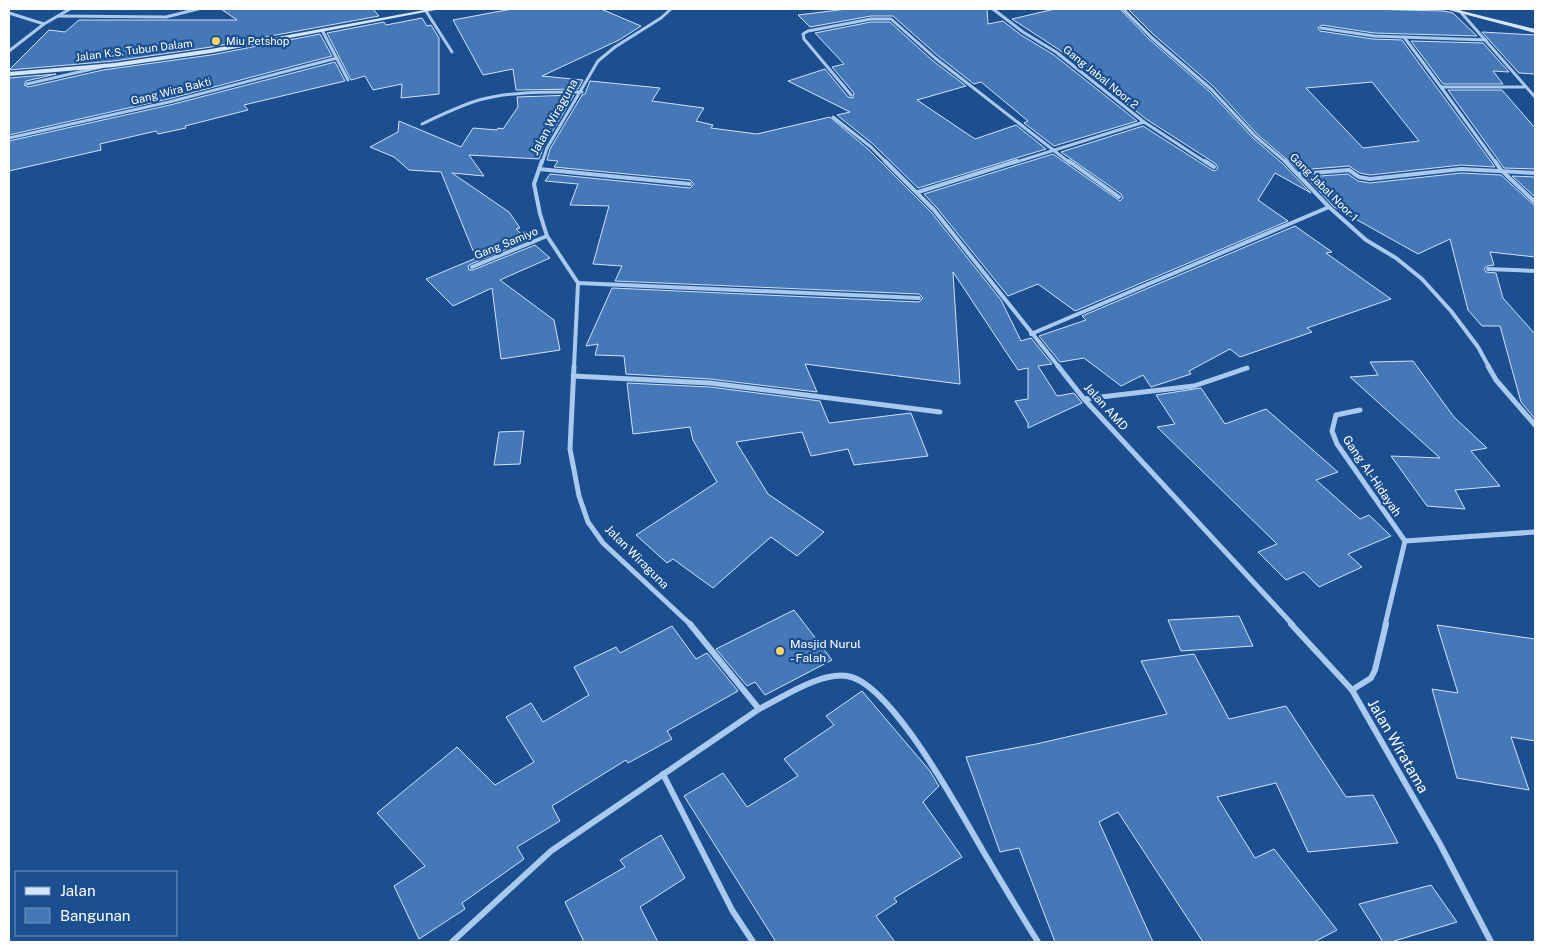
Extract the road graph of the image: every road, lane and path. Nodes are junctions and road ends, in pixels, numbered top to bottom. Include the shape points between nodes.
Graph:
1 (70, 9) edge
2 (198, 9) edge
3 (438, 9) edge
4 (671, 9) edge
5 (993, 9) edge
6 (1123, 9) edge
7 (1448, 9) edge
8 (1460, 10) edge
9 (426, 11) junction
10 (9, 12) edge
11 (58, 16) junction
12 (44, 24) junction
13 (1321, 28) dead end
14 (1534, 28) edge
15 (322, 30) junction
16 (1404, 37) junction
17 (1486, 40) junction
18 (9, 51) edge
19 (452, 52) dead end
20 (337, 58) junction
21 (114, 64) junction
22 (9, 74) edge
23 (348, 80) dead end
24 (27, 84) dead end
25 (1441, 87) junction
26 (1524, 87) junction
27 (582, 92) junction
28 (851, 94) dead end
29 (1535, 97) edge
30 (833, 117) dead end
31 (1144, 122) junction
32 (422, 124) dead end
33 (9, 138) edge
34 (1054, 151) junction
35 (1214, 167) dead end
36 (539, 169) junction
37 (1501, 170) junction
38 (1535, 173) edge
39 (1298, 174) junction
40 (690, 184) dead end
41 (918, 192) junction
42 (1119, 197) dead end
43 (1535, 202) edge
44 (1329, 207) junction
45 (547, 236) junction
46 (472, 266) dead end
47 (1488, 269) dead end
48 (1535, 271) edge
49 (578, 283) junction
50 (919, 298) dead end
51 (1031, 334) junction
52 (1247, 368) dead end
53 (573, 376) junction
54 (1084, 399) junction
55 (1360, 410) dead end
56 (940, 412) dead end
57 (1535, 425) edge
58 (1535, 532) edge
59 (1405, 541) junction
60 (1352, 690) junction
61 (759, 710) junction
62 (663, 774) junction
63 (452, 942) edge
64 (753, 942) edge
65 (1038, 942) edge
66 (1491, 942) edge

1 - 11 street
2 - 11 street via 166,17
3 - 9 street, Jalan K.S. Tubun Dalam
4 - 27 street, Jalan Wiraguna via 654,24 605,54
5 - 31 street, Gang Jabal Noor 2 via 1056,52
6 - 39 street, Gang Jabal Noor 1
7 - 8 street
8 - 14 street
8 - 17 street
9 - 15 street, Jalan K.S. Tubun Dalam
9 - 19 street
10 - 12 street
11 - 12 street
12 - 18 street
13 - 16 street
15 - 20 street
15 - 21 street, Jalan K.S. Tubun Dalam via 211,51
16 - 17 street
16 - 25 street
17 - 26 street
20 - 23 street
20 - 33 street, Gang Wira Bakti via 169,102
21 - 22 street, Jalan K.S. Tubun Dalam
21 - 24 street
25 - 26 street
25 - 37 street
26 - 29 street
27 - 32 street via 527,93 488,98 458,107
27 - 36 street, Jalan Wiraguna via 547,148
28 - 34 street via 803,34 808,30 871,19 891,19 935,58
30 - 41 street, Jalan AMD
31 - 34 street, Gang Jabal Noor 2
31 - 35 street
34 - 41 street, Gang Jabal Noor 2
34 - 42 street
36 - 40 street
36 - 45 street, Jalan Wiraguna via 534,184
37 - 38 street
37 - 39 street via 1461,169 1370,179 1348,170
37 - 43 street
39 - 44 street, Gang Jabal Noor 1
41 - 51 street, Jalan AMD
44 - 51 street
44 - 57 street, Gang Jabal Noor 1 via 1366,240 1412,270 1439,297 1478,347 1496,380
45 - 46 street, Gang Samiyo
45 - 49 street, Jalan Wiraguna
47 - 48 street
49 - 50 street
49 - 53 street, Jalan Wiraguna
51 - 54 street, Jalan AMD
52 - 54 street via 1194,386
53 - 56 street via 710,383
53 - 61 street, Jalan Wiraguna via 570,449 579,496 588,522 603,543 690,624
54 - 60 street, Jalan AMD
55 - 59 street, Gang Al-Hidayah via 1338,413 1334,417 1332,431 1343,453
58 - 59 street
59 - 60 street, Jalan Wiratama via 1375,670 1371,678
60 - 66 street, Jalan Wiratama via 1440,844
61 - 62 street
61 - 65 street via 818,681 842,674 851,676 877,693 927,757
62 - 63 street via 551,851
62 - 64 street via 732,910

